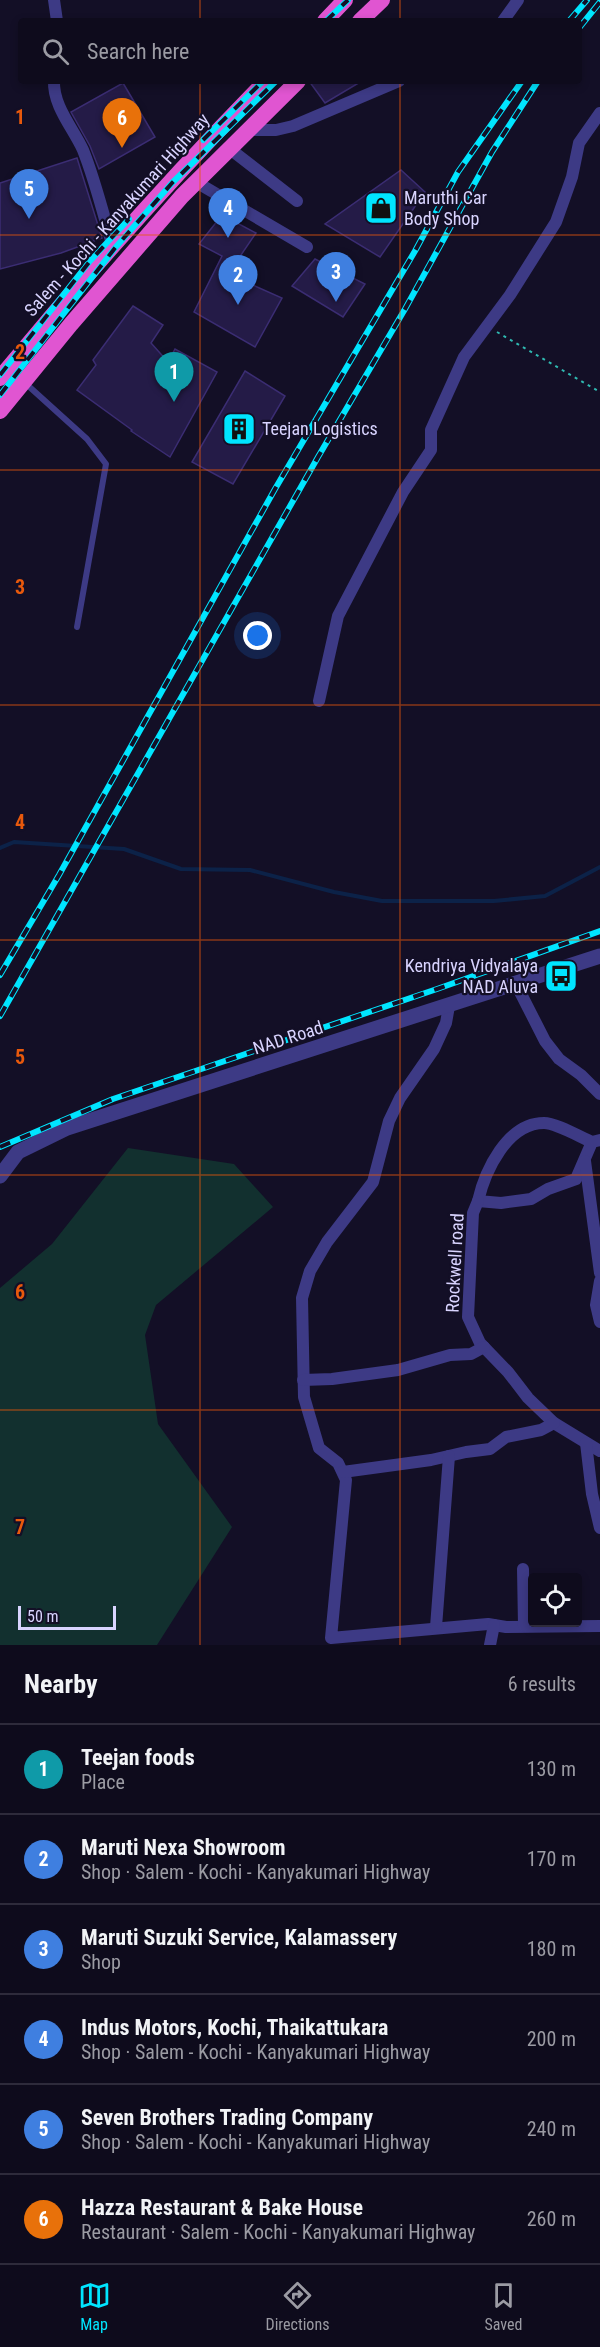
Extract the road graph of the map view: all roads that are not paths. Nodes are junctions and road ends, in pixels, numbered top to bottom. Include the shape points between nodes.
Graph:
1 (54, 0) edge
2 (345, 0) edge
3 (382, 0) edge
4 (518, 0) edge
5 (57, 18) edge
6 (328, 18) edge
7 (363, 18) edge
8 (505, 18) edge
9 (54, 84) edge
10 (263, 84) edge
11 (295, 84) edge
12 (392, 84) edge
13 (600, 113) edge
14 (250, 130) junction
15 (230, 149) junction
16 (196, 182) junction
17 (297, 201) dead end
18 (112, 244) junction
19 (307, 247) dead end
20 (0, 378) edge
21 (23, 382) junction
22 (0, 411) edge
23 (77, 627) dead end
24 (319, 701) dead end
25 (600, 956) edge
26 (516, 984) junction
27 (449, 1006) junction
28 (600, 1094) edge
29 (596, 1141) edge
30 (585, 1161) junction
31 (0, 1176) edge
32 (478, 1201) junction
33 (600, 1273) edge
34 (600, 1281) edge
35 (600, 1322) edge
36 (484, 1347) junction
37 (303, 1380) junction
38 (554, 1423) junction
39 (586, 1443) junction
40 (600, 1451) edge
41 (449, 1456) junction
42 (343, 1472) junction
43 (600, 1528) edge
44 (523, 1569) dead end
45 (494, 1625) junction
46 (524, 1626) junction
47 (600, 1626) edge
48 (436, 1627) junction
49 (490, 1645) edge

1 - 5 street
2 - 6 highway
3 - 7 highway
4 - 8 street
9 - 18 street via 63,112 83,150
10 - 18 highway, Salem - Kochi - Kanyakumari Highway
11 - 14 highway, Salem - Kochi - Kanyakumari Highway
12 - 14 street via 293,126
13 - 24 street via 579,143 556,222 510,295 464,357 431,430 431,450 403,492 338,616
14 - 15 highway, Salem - Kochi - Kanyakumari Highway
15 - 16 highway, Salem - Kochi - Kanyakumari Highway
15 - 17 street
16 - 19 street
16 - 21 highway, Salem - Kochi - Kanyakumari Highway
18 - 20 highway, Salem - Kochi - Kanyakumari Highway
21 - 22 highway, Salem - Kochi - Kanyakumari Highway
21 - 23 lane via 87,439 106,464
25 - 26 street, NAD Road
26 - 27 street, NAD Road
26 - 28 street via 545,1041 559,1059
27 - 31 street, NAD Road via 68,1128 18,1152
27 - 37 street via 434,1049 389,1121 373,1182 347,1213 310,1271 302,1298
29 - 30 street
29 - 32 street, Rockwell road via 544,1123 521,1129 489,1169
30 - 32 street via 576,1179 531,1199
30 - 33 street
32 - 36 street, Rockwell road via 473,1213 468,1317
34 - 35 street via 596,1305
36 - 37 street via 398,1370
36 - 38 street, Rockwell road
37 - 42 street via 319,1448
38 - 39 street, Rockwell road
38 - 41 street via 541,1430 506,1437 490,1449
39 - 40 street, Rockwell road
39 - 43 street
41 - 42 street
41 - 48 street
42 - 48 street via 345,1512 331,1638
44 - 46 street
45 - 46 street
45 - 48 street
45 - 49 street
46 - 47 street

